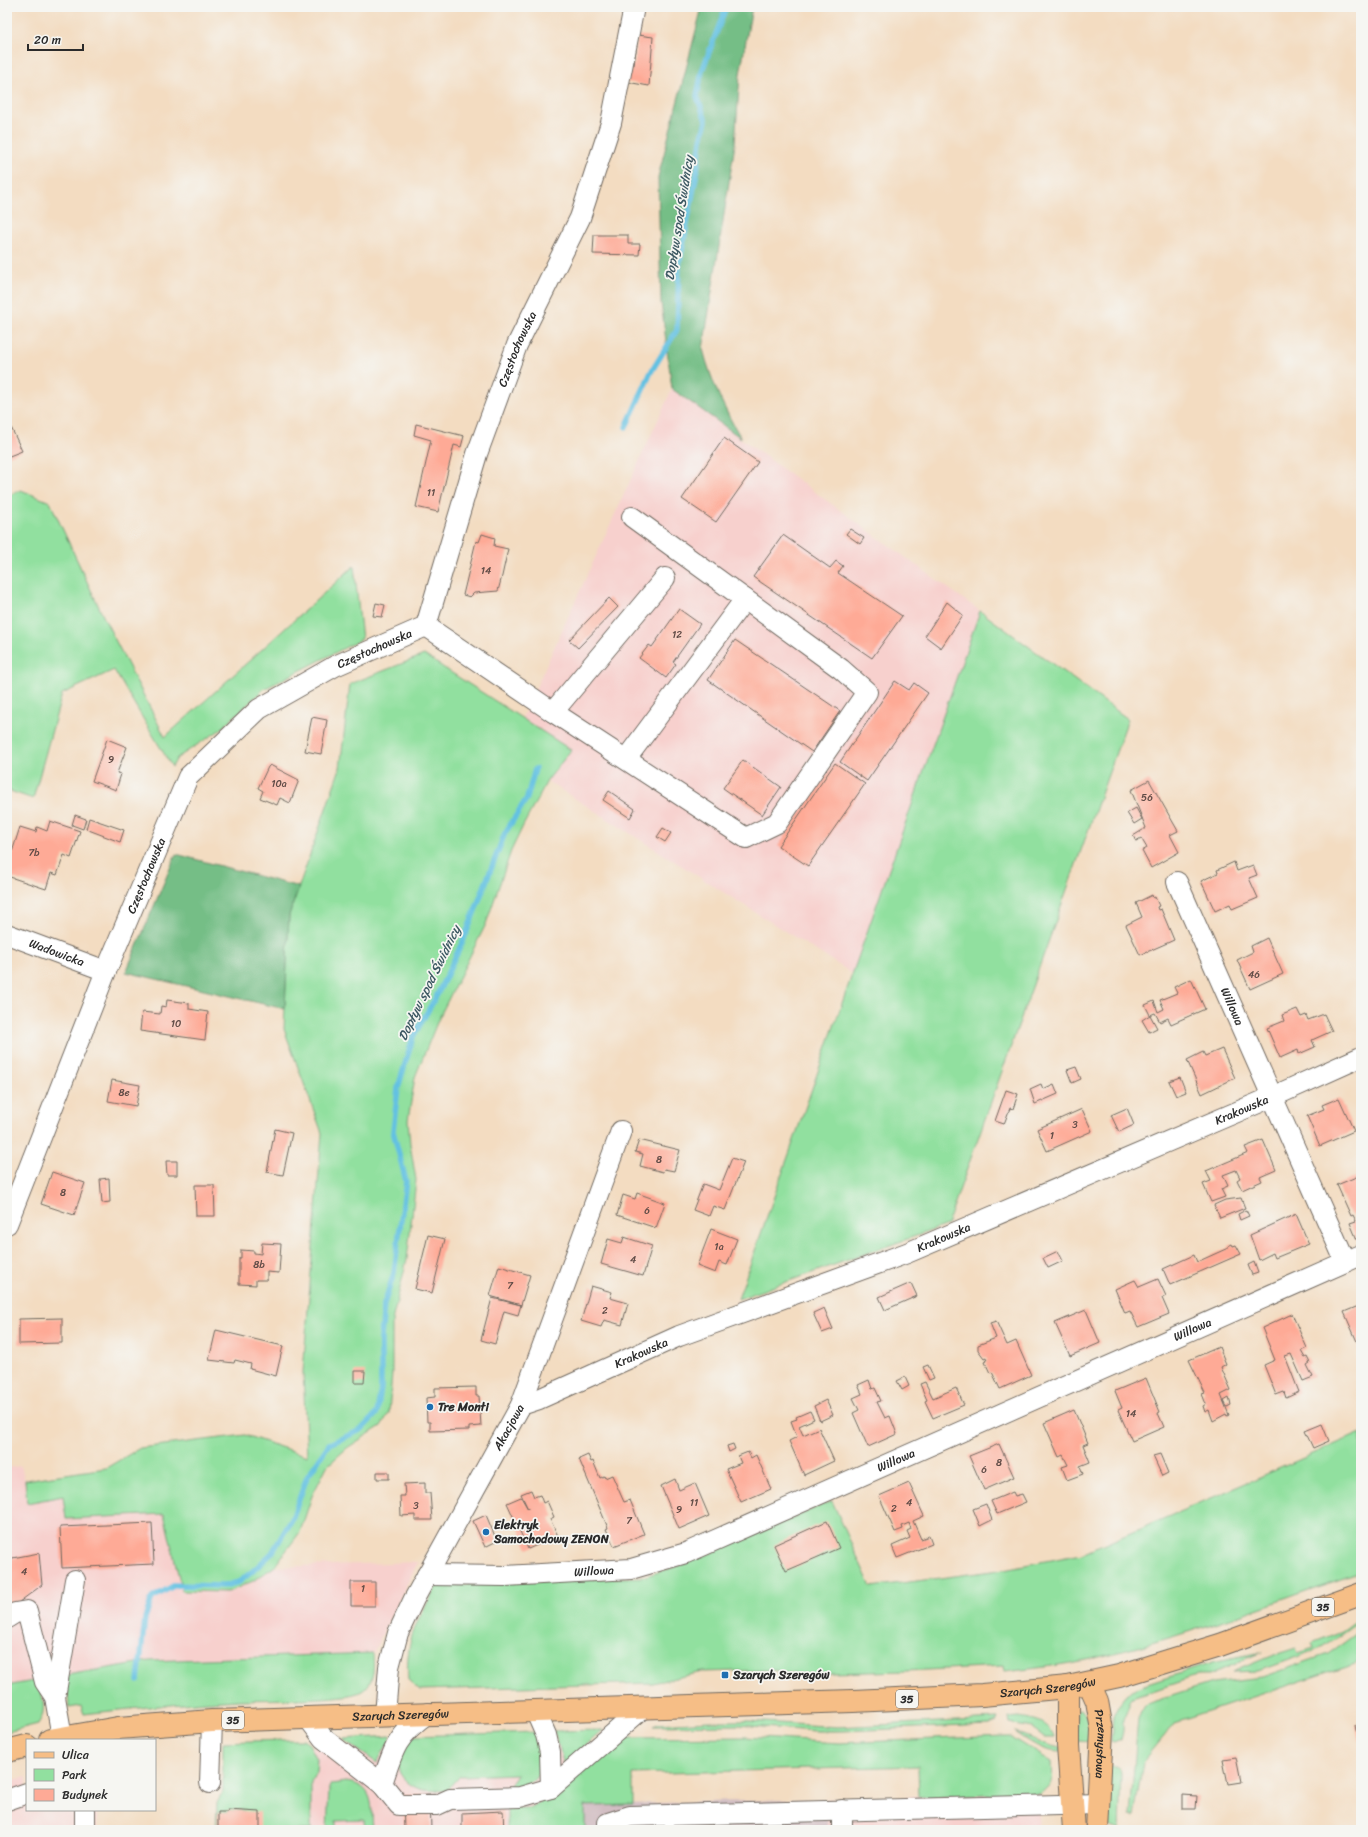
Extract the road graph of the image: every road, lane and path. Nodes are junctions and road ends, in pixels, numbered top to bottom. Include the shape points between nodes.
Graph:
1 (634, 7) edge
2 (632, 517) dead end
3 (665, 578) dead end
4 (745, 599) junction
5 (426, 626) junction
6 (553, 712) junction
7 (626, 759) junction
8 (1177, 882) dead end
9 (7, 934) edge
10 (106, 971) junction
11 (1361, 1056) edge
12 (1272, 1097) junction
13 (620, 1131) dead end
14 (7, 1224) edge
15 (1353, 1258) edge
16 (522, 1405) junction
17 (427, 1575) junction
18 (75, 1580) dead end
19 (1361, 1594) edge
20 (7, 1618) edge
21 (1089, 1683) junction
22 (1068, 1687) junction
23 (55, 1697) junction
24 (642, 1708) junction
25 (535, 1710) junction
26 (428, 1713) junction
27 (385, 1715) junction
28 (308, 1718) junction
29 (212, 1721) junction
30 (69, 1738) edge
31 (26, 1746) edge
32 (7, 1751) edge
33 (210, 1783) dead end
34 (382, 1784) junction
35 (551, 1788) junction
36 (26, 1793) edge
37 (7, 1800) edge
38 (1072, 1804) junction
39 (1099, 1804) junction
40 (842, 1810) junction
41 (85, 1811) edge
42 (85, 1830) edge
43 (608, 1830) edge
44 (842, 1830) edge
45 (1074, 1830) edge
46 (1097, 1830) edge

1 - 5 street, Częstochowska via 611,123 580,218 517,344 477,454
2 - 4 street
3 - 6 street
4 - 7 street
4 - 7 street via 842,670 867,692 777,823 746,838
5 - 6 street
5 - 10 street, Częstochowska via 335,666 259,709 188,777
6 - 7 street
8 - 12 street, Willowa
9 - 10 street, Wadowicka
10 - 14 street, Częstochowska
11 - 12 street, Krakowska
12 - 15 street, Willowa
12 - 16 street, Krakowska via 907,1253 679,1336
13 - 16 street, Akacjowa
15 - 17 street, Willowa via 686,1552 631,1569 505,1576
16 - 17 street, Akacjowa
17 - 27 street, Akacjowa via 398,1633 389,1667
18 - 23 street
19 - 21 main road, Szarych Szeregów / 35 via 1220,1645
20 - 23 street via 15,1613 27,1611 45,1682
21 - 22 main road, Szarych Szeregów / 35
21 - 39 main road, Przemysłowa via 1097,1701 1102,1730
22 - 24 main road, Szarych Szeregów / 35 via 982,1695
22 - 38 main road
23 - 30 street
24 - 25 main road, Szarych Szeregów / 35
24 - 35 street
25 - 26 main road, Szarych Szeregów / 35
25 - 35 street via 550,1752
26 - 27 main road, Szarych Szeregów / 35
26 - 34 street via 412,1724 393,1748
27 - 28 main road, Szarych Szeregów / 35
28 - 29 main road, Szarych Szeregów / 35
28 - 34 street via 322,1738
29 - 30 main road, Szarych Szeregów / 35 via 148,1725
29 - 33 street
31 - 32 main road
34 - 35 street via 399,1805 437,1805 450,1799 520,1797
36 - 37 street
38 - 39 street
38 - 40 street
38 - 45 main road
39 - 46 main road, Przemysłowa
40 - 43 street via 630,1816 608,1823
40 - 44 street
41 - 42 street

